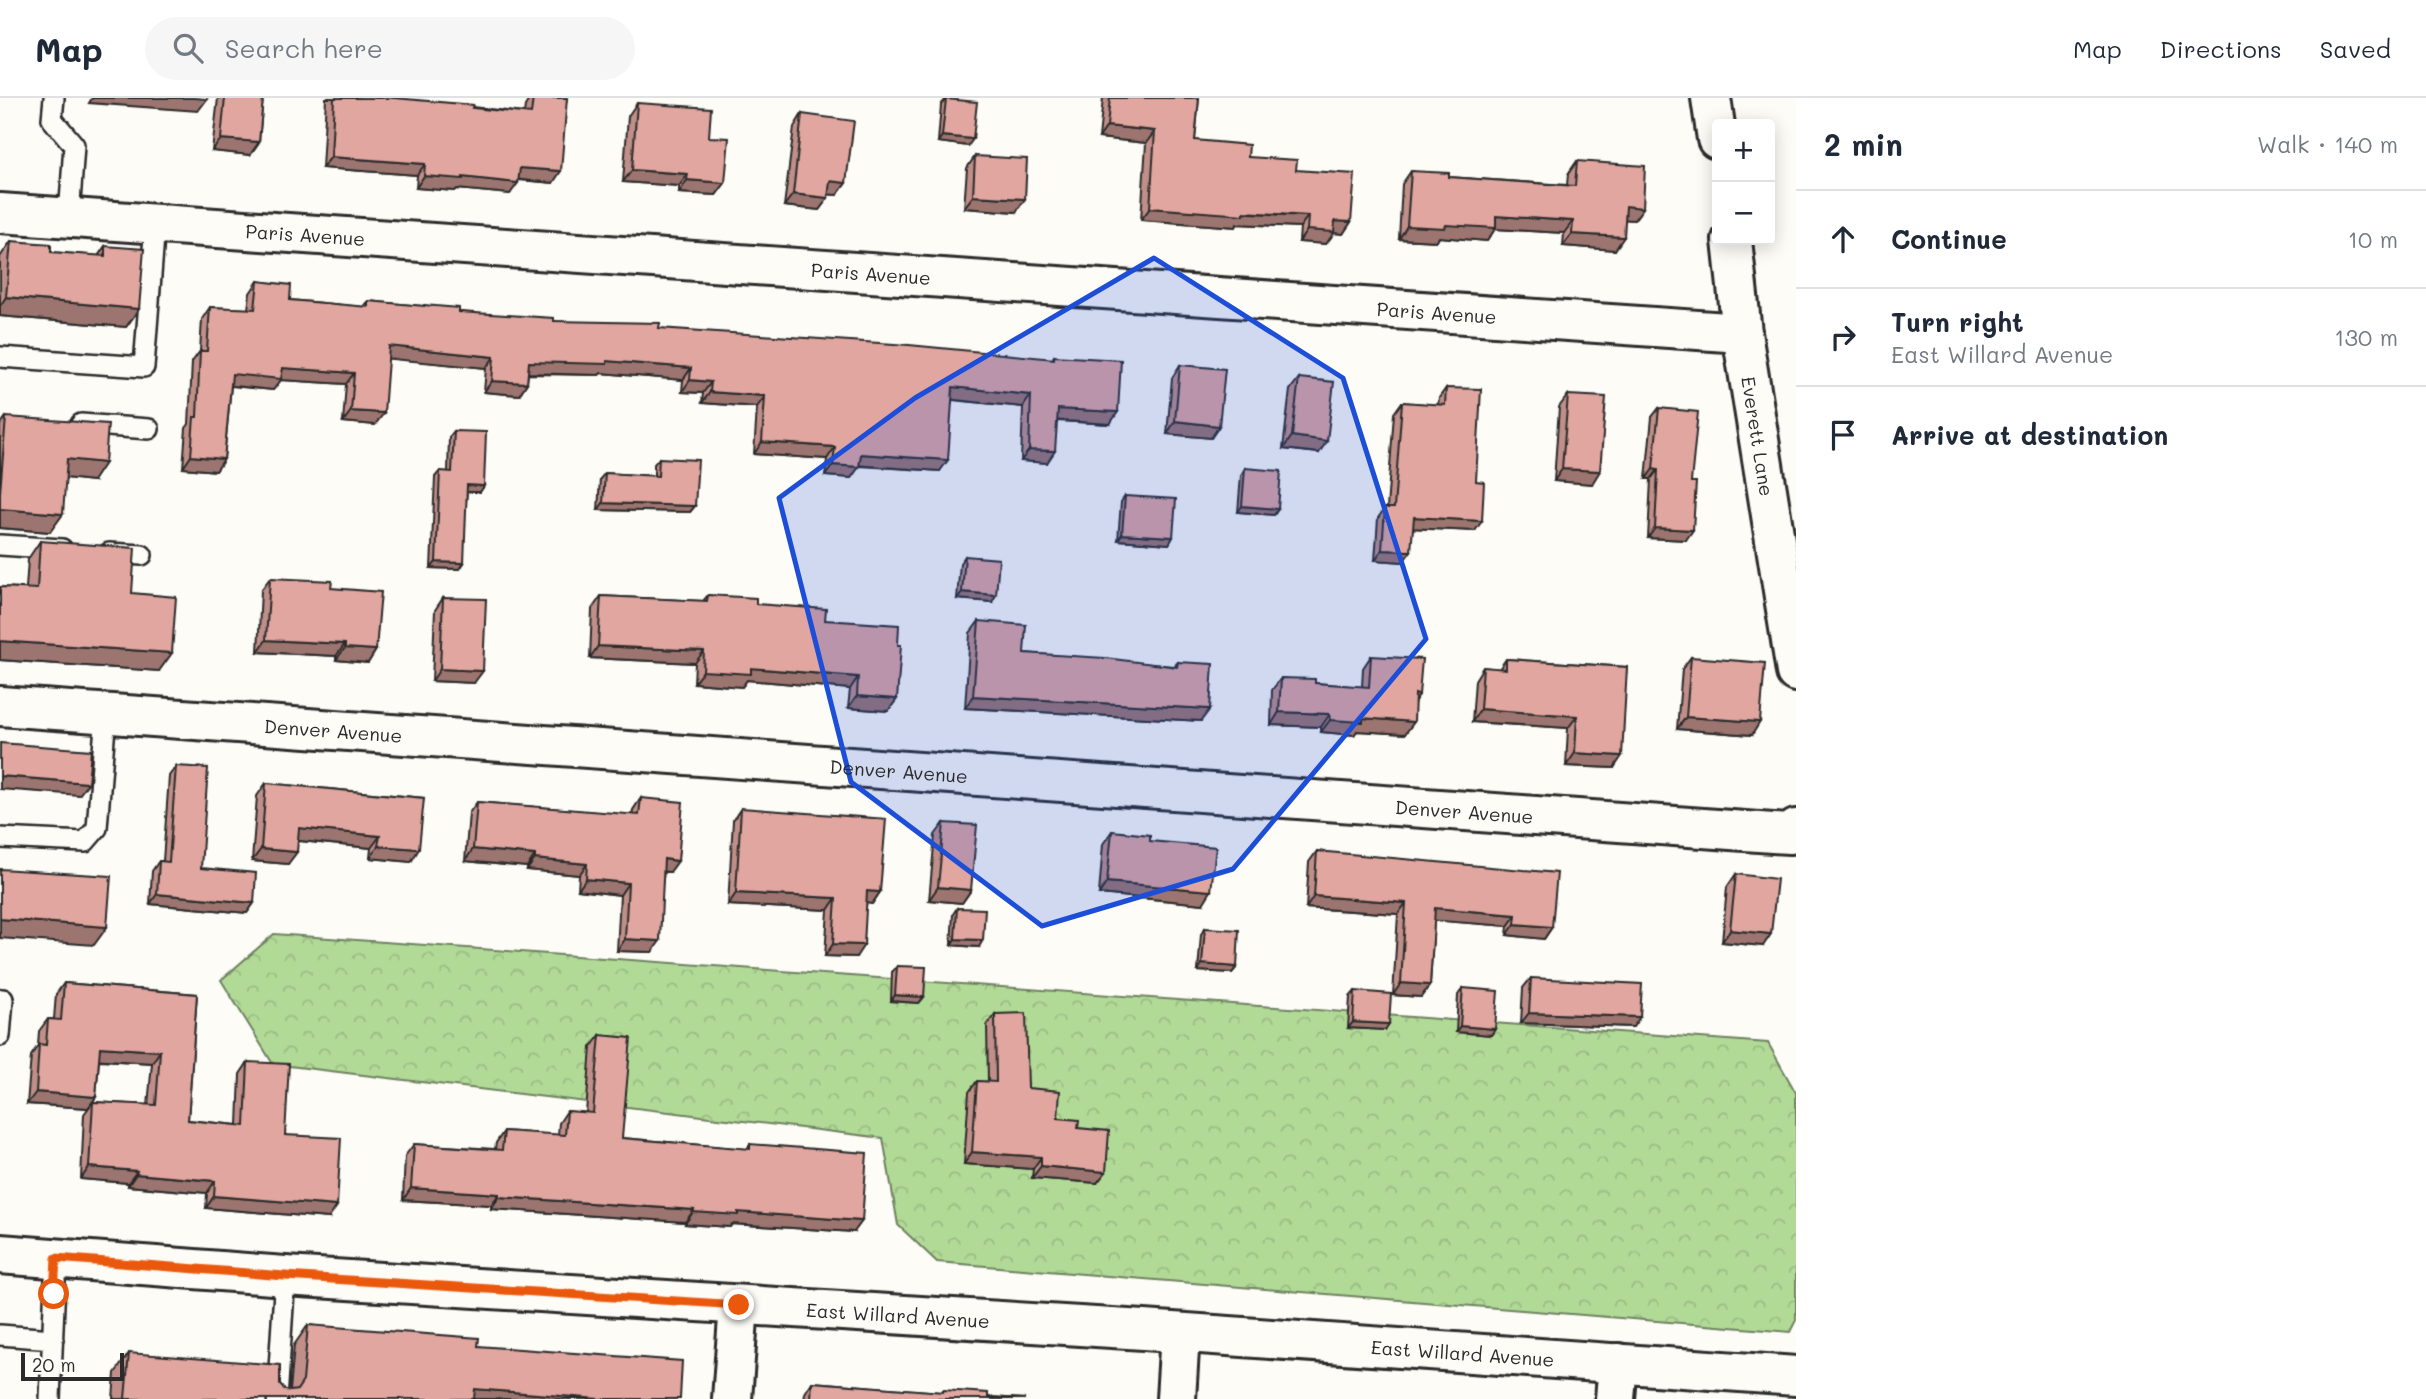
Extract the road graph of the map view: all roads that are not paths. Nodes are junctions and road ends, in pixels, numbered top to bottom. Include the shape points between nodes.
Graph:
1 (54, 98) edge
2 (1711, 98) edge
3 (1714, 119) edge
4 (0, 213) edge
5 (69, 217) junction
6 (155, 223) junction
7 (1733, 245) edge
8 (1742, 333) junction
9 (0, 357) edge
10 (68, 423) edge
11 (149, 429) dead end
12 (0, 545) edge
13 (142, 555) dead end
14 (1796, 672) edge
15 (0, 706) edge
16 (106, 713) junction
17 (1796, 829) edge
18 (0, 838) edge
19 (0, 999) edge
20 (0, 1036) edge
21 (0, 1254) edge
22 (56, 1258) junction
23 (285, 1276) junction
24 (739, 1305) junction
25 (1180, 1333) junction
26 (0, 1335) edge
27 (53, 1339) junction
28 (1796, 1376) edge
29 (1617, 1381) edge
30 (50, 1399) edge
31 (277, 1399) edge
32 (732, 1399) edge
33 (1176, 1399) edge

1 - 5 lane via 52,119 74,145
2 - 3 street
4 - 5 street, Paris Avenue
5 - 6 street, Paris Avenue
6 - 8 street, Paris Avenue
6 - 9 lane via 144,367
7 - 8 street, Everett Lane
8 - 14 street, Everett Lane
10 - 11 lane
12 - 13 lane
15 - 16 street, Denver Avenue
16 - 17 street, Denver Avenue via 1773,833 1790,834
16 - 18 lane via 97,828 85,842
19 - 20 lane
21 - 22 street, East Willard Avenue
22 - 23 street, East Willard Avenue
22 - 27 lane
23 - 24 street, East Willard Avenue
23 - 31 lane
24 - 25 street, East Willard Avenue
24 - 32 street
25 - 29 street, East Willard Avenue
25 - 33 street
26 - 27 lane
27 - 30 lane
28 - 29 street, East Willard Avenue

